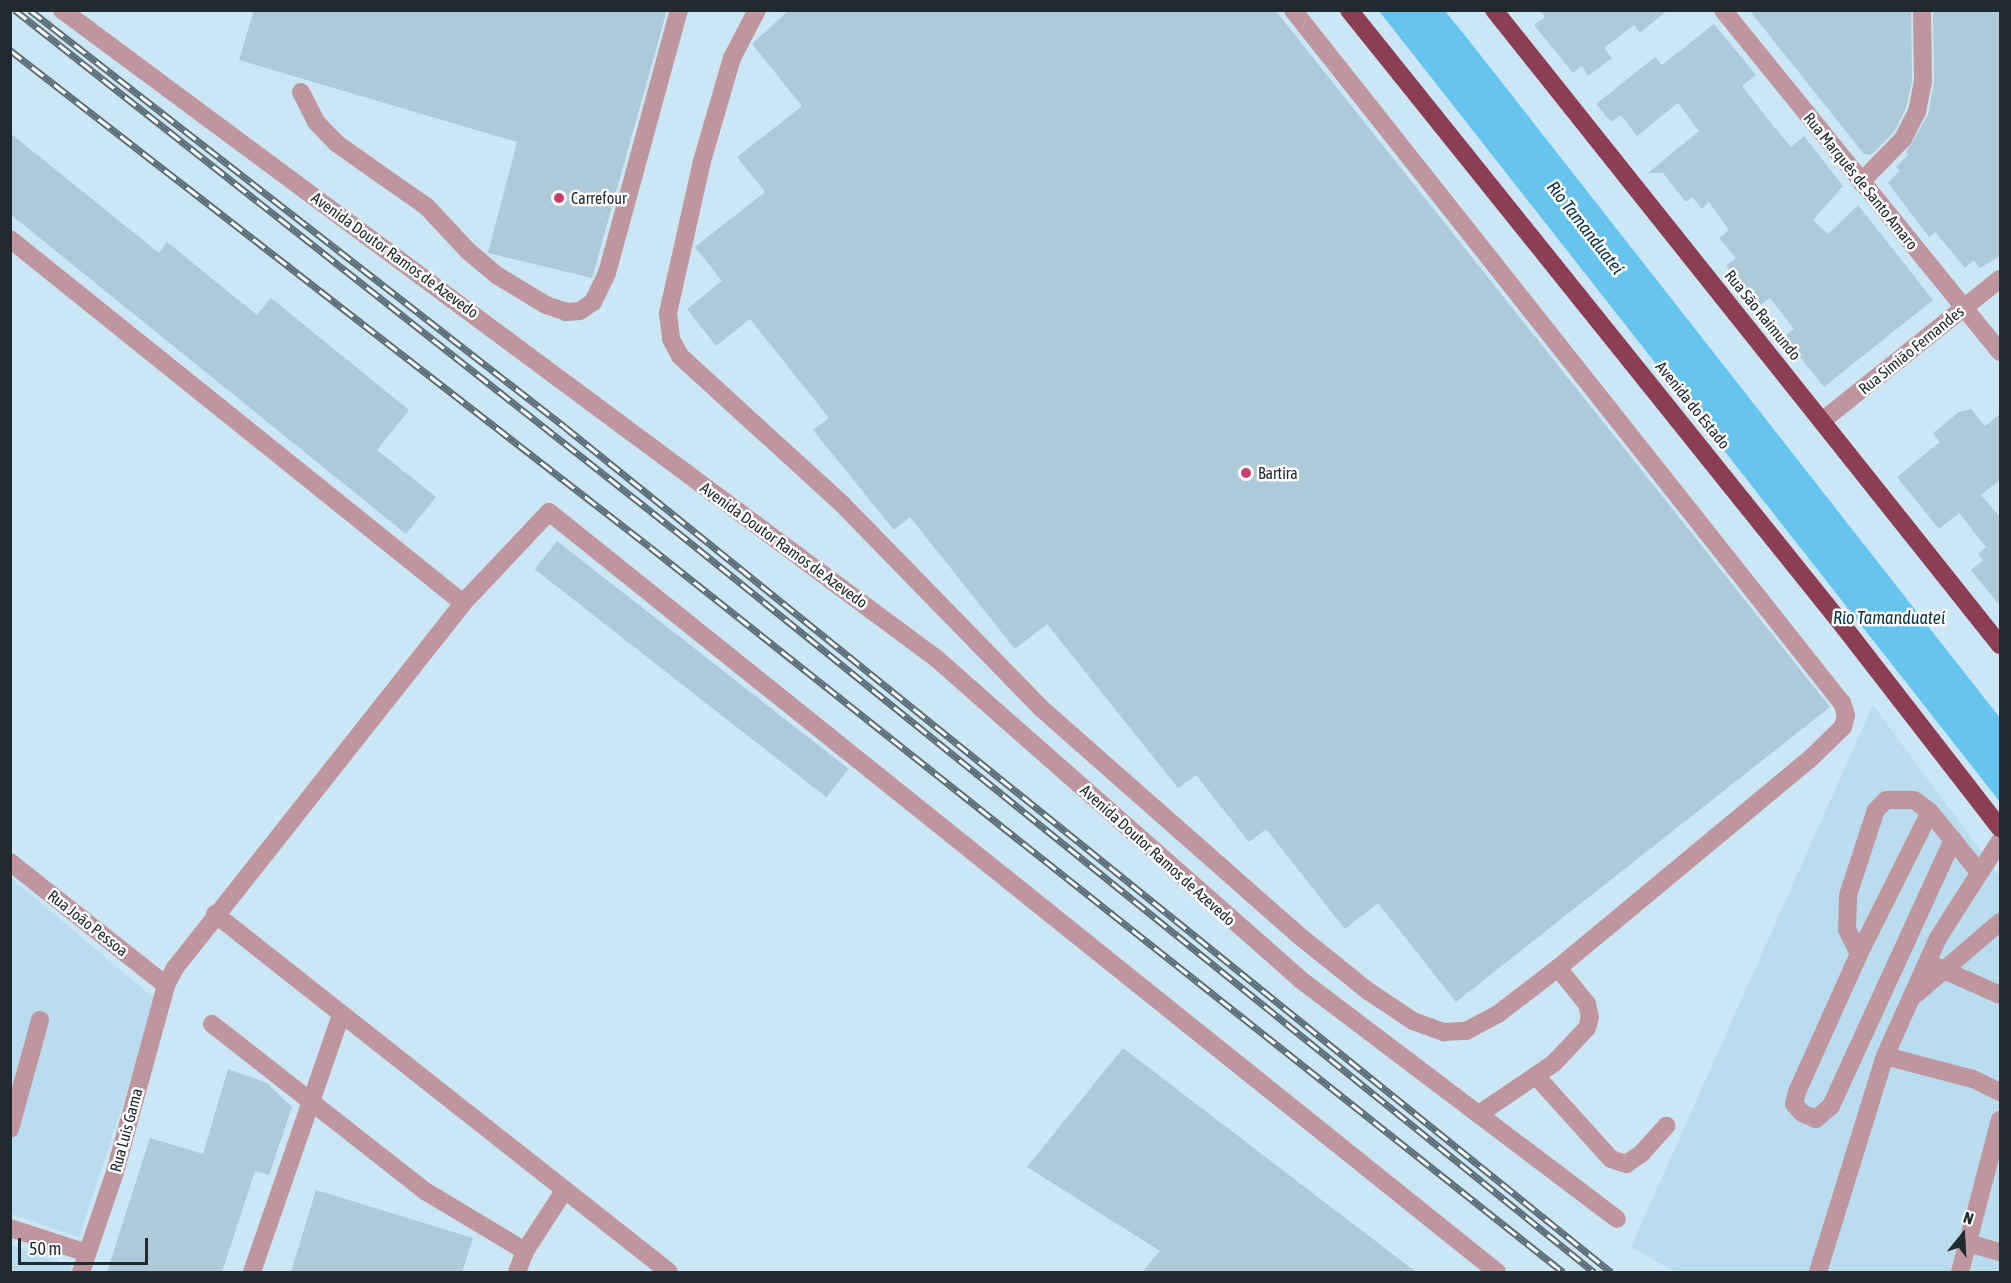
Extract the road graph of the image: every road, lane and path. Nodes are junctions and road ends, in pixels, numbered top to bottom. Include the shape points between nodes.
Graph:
1 (62, 10) edge
2 (680, 10) edge
3 (757, 10) edge
4 (1293, 10) edge
5 (1349, 10) edge
6 (1494, 10) edge
7 (1723, 10) edge
8 (1923, 10) edge
9 (301, 92) dead end
10 (1861, 182) junction
11 (10, 238) edge
12 (2001, 279) edge
13 (1965, 307) junction
14 (2001, 352) edge
15 (1822, 421) junction
16 (463, 603) junction
17 (2001, 645) edge
18 (1930, 812) junction
19 (2001, 828) edge
20 (1953, 840) junction
21 (2001, 841) edge
22 (10, 862) edge
23 (1979, 872) junction
24 (214, 914) junction
25 (2001, 922) edge
26 (1859, 954) junction
27 (1928, 961) junction
28 (1558, 968) junction
29 (1945, 973) junction
30 (166, 985) junction
31 (1915, 995) junction
32 (2001, 995) edge
33 (342, 1014) junction
34 (40, 1020) dead end
35 (212, 1024) dead end
36 (1885, 1056) junction
37 (1536, 1076) junction
38 (2001, 1092) edge
39 (314, 1103) junction
40 (1479, 1114) junction
41 (2001, 1120) edge
42 (1666, 1126) dead end
43 (10, 1129) edge
44 (564, 1191) junction
45 (1617, 1219) dead end
46 (10, 1228) edge
47 (1968, 1243) junction
48 (525, 1251) junction
49 (2001, 1252) edge
50 (87, 1254) junction
51 (81, 1272) edge
52 (252, 1272) edge
53 (517, 1272) edge
54 (669, 1272) edge
55 (1497, 1272) edge
56 (1818, 1272) edge
57 (1960, 1272) edge

1 - 40 street, Avenida Doutor Ramos de Azevedo via 937,659 1301,980
2 - 9 street via 607,273 593,302 580,311 566,312 546,305 498,276 427,207 336,143 316,122
3 - 28 street via 732,58 702,161 668,313 671,339 680,356 843,505 1042,709 1368,991 1413,1021 1444,1032 1466,1031 1498,1014
4 - 28 street via 1842,703 1846,715 1843,727 1812,757
5 - 19 highway, Avenida do Estado via 1837,617
6 - 15 highway, Rua São Raimundo
7 - 10 street, Rua Marquês de Santo Amaro
8 - 10 street via 1923,81 1917,112 1903,139
10 - 13 street, Rua Marquês de Santo Amaro
11 - 16 street
12 - 13 street, Rua Simião Fernandes
13 - 14 street, Rua Marquês de Santo Amaro
13 - 15 street, Rua Simião Fernandes
15 - 17 highway, Rua São Raimundo
16 - 24 street, Rua Luis Gama
16 - 55 street, Rua Luis Gama via 538,520 545,513 553,513
18 - 20 street
18 - 26 street
18 - 26 street via 1914,800 1901,798 1886,800 1876,810 1848,895 1847,929
20 - 23 street
20 - 26 street via 1831,1106 1816,1119 1794,1104 1797,1092
21 - 23 street
22 - 30 street, Rua João Pessoa
23 - 27 street
24 - 30 street, Rua Luis Gama
24 - 33 street
25 - 29 street
27 - 29 street
27 - 31 street
28 - 37 street via 1587,1004 1590,1017 1582,1038
29 - 31 street
29 - 32 street
30 - 50 street, Rua Luis Gama via 115,1172
31 - 36 street
33 - 39 street
33 - 44 street
34 - 43 street
35 - 39 street
36 - 38 street via 1973,1079
36 - 56 street
37 - 40 street
37 - 42 street via 1611,1159 1626,1164 1641,1154
39 - 48 street via 425,1191
39 - 52 street
40 - 45 street, Avenida Doutor Ramos de Azevedo
41 - 47 street
44 - 48 street
44 - 54 street
46 - 50 street
47 - 49 street
47 - 57 street
48 - 53 street
50 - 51 street, Rua Luis Gama

